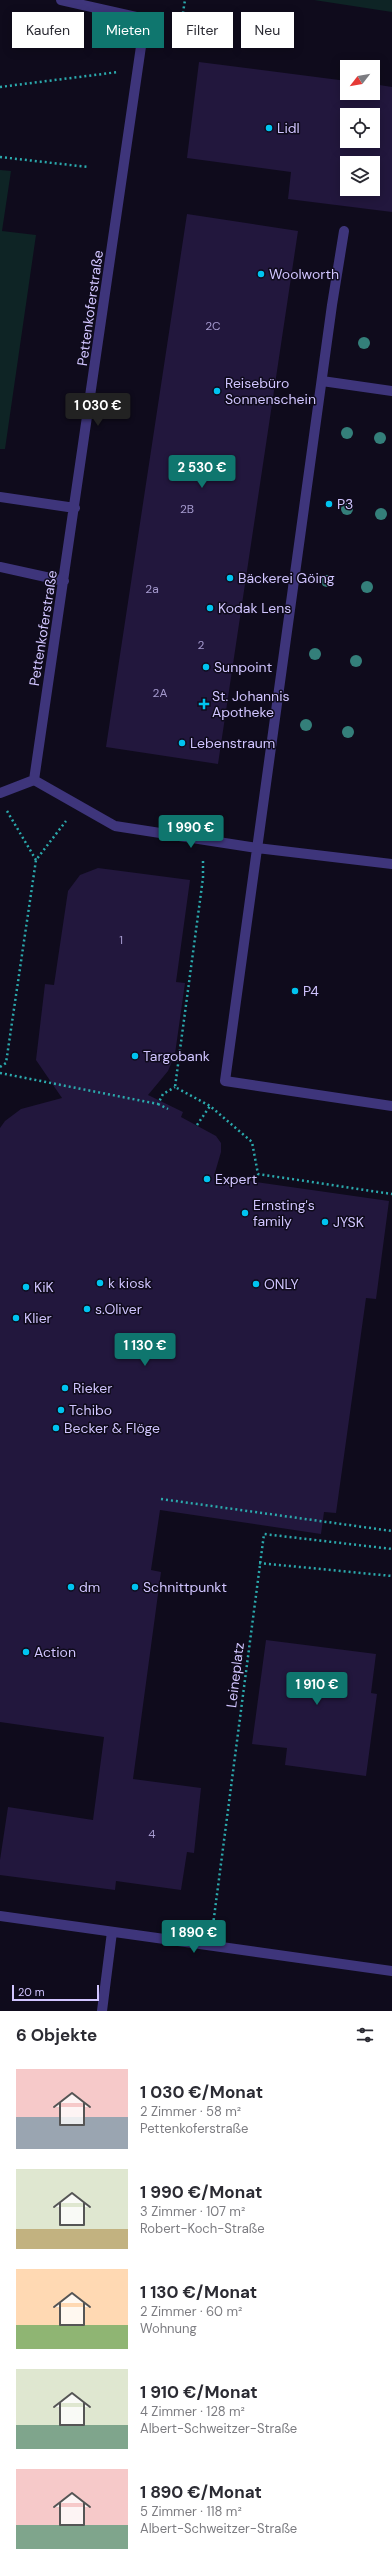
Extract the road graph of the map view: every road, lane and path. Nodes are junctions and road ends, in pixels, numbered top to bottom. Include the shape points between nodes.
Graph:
1 (62, 0) edge
2 (185, 0) edge
3 (183, 12) edge
4 (138, 70) junction
5 (0, 87) edge
6 (0, 157) edge
7 (88, 167) dead end
8 (344, 231) dead end
9 (322, 381) junction
10 (392, 391) edge
11 (0, 497) edge
12 (75, 508) junction
13 (0, 567) edge
14 (64, 581) junction
15 (34, 780) junction
16 (0, 793) edge
17 (79, 805) junction
18 (4, 806) dead end
19 (257, 848) junction
20 (36, 860) junction
21 (392, 864) edge
22 (0, 1068) edge
23 (0, 1073) edge
24 (175, 1087) dead end
25 (158, 1104) junction
26 (210, 1106) dead end
27 (392, 1106) edge
28 (168, 1109) dead end
29 (197, 1125) dead end
30 (161, 1499) dead end
31 (392, 1531) edge
32 (392, 1549) edge
33 (259, 1563) junction
34 (392, 1576) edge
35 (0, 1916) edge
36 (112, 1932) junction
37 (211, 1946) junction
38 (392, 1971) edge
39 (102, 2011) edge

1 - 4 street, Pettenkoferstraße via 145,19
2 - 3 path
4 - 5 path
4 - 12 street, Pettenkoferstraße
6 - 7 path
8 - 9 street
9 - 10 street
9 - 19 street
11 - 12 street
12 - 14 street, Pettenkoferstraße
13 - 14 street
14 - 15 street, Pettenkoferstraße
15 - 16 street
15 - 17 street
17 - 19 street via 115,826
17 - 20 path
18 - 20 path
19 - 21 street
19 - 27 street via 225,1081
20 - 22 path via 6,1063
23 - 25 path
24 - 25 path via 163,1094
25 - 28 path
26 - 29 path
30 - 31 path
32 - 33 path, Leineplatz via 264,1534
33 - 34 path
33 - 37 path, Leineplatz
35 - 36 street
36 - 37 street
36 - 39 street
37 - 38 street

